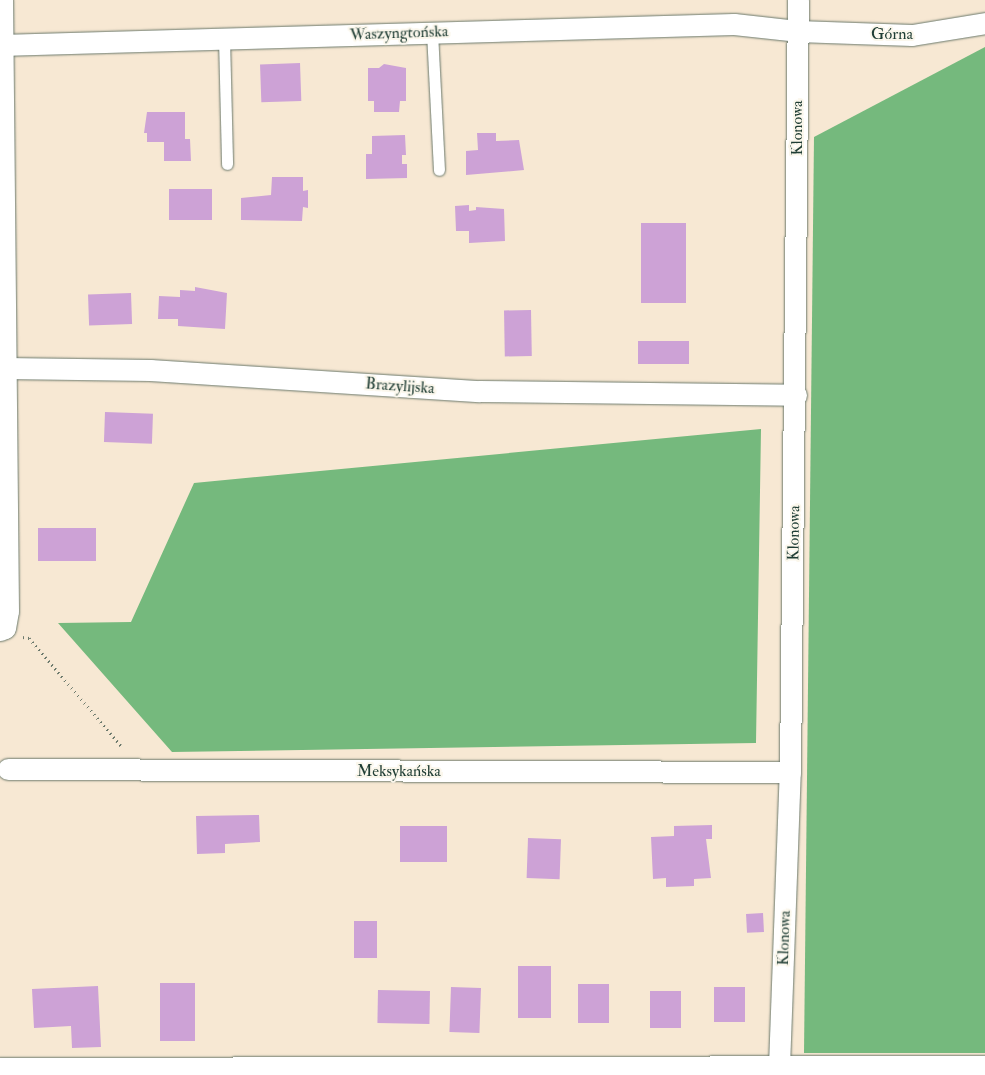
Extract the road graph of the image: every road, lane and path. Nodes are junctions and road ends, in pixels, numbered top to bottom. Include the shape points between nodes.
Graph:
1 (2, 0) edge
2 (798, 0) edge
3 (985, 23) edge
4 (797, 31) junction
5 (432, 32) junction
6 (224, 38) junction
7 (1, 45) edge
8 (227, 164) dead end
9 (439, 170) dead end
10 (5, 368) junction
11 (796, 395) junction
12 (2, 629) edge
13 (8, 769) dead end
14 (151, 770) junction
15 (790, 772) junction
16 (985, 1066) edge
17 (0, 1068) edge
18 (779, 1070) edge

1 - 7 street
2 - 4 street, Klonowa
3 - 4 street, Górna via 912,35
4 - 5 street, Waszyngtońska via 734,24
4 - 11 street, Klonowa
5 - 6 street, Waszyngtońska
5 - 9 lane
6 - 7 street, Waszyngtońska
6 - 8 lane
7 - 10 street
10 - 11 street, Brazylijska via 150,370 479,391
10 - 12 street via 8,611
11 - 15 street, Klonowa
12 - 14 path via 29,638 132,758
13 - 14 street, Meksykańska
14 - 15 street, Meksykańska
15 - 18 street, Klonowa
16 - 18 street
17 - 18 street

